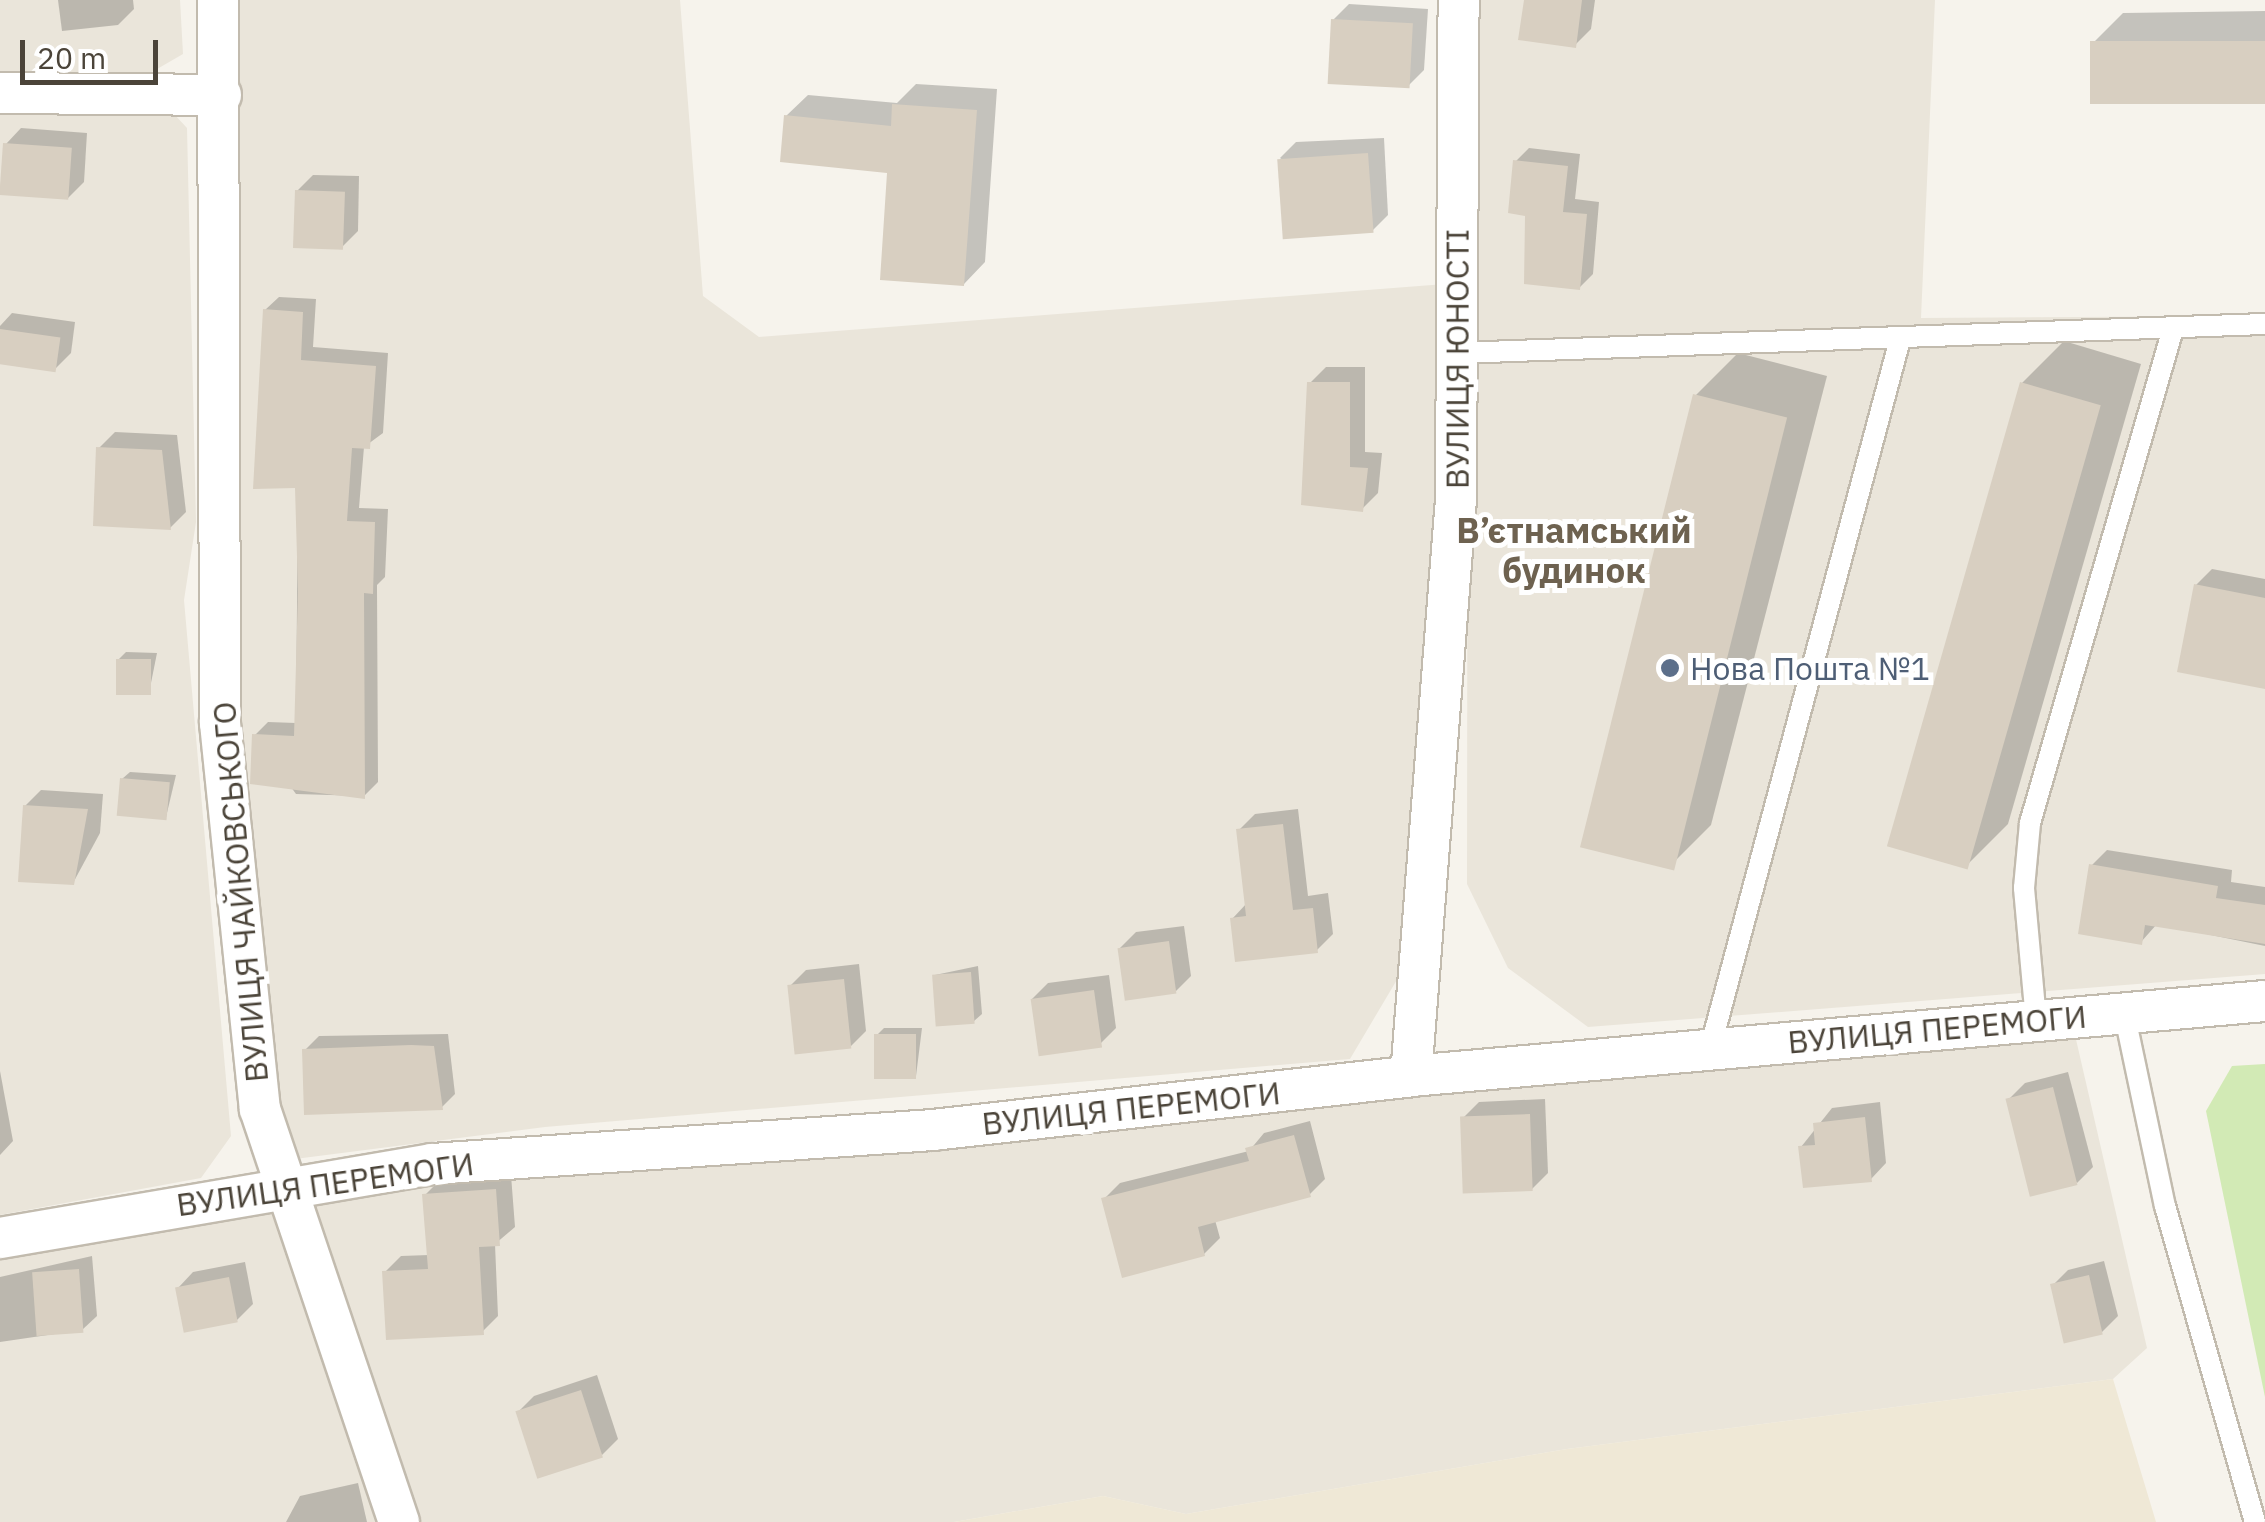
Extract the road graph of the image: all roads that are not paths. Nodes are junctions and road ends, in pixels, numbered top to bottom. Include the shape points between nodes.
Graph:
1 (218, 0) edge
2 (1459, 0) edge
3 (0, 93) edge
4 (221, 95) junction
5 (2265, 324) edge
6 (2173, 329) junction
7 (1899, 343) junction
8 (1458, 353) junction
9 (2265, 1000) edge
10 (2124, 1012) junction
11 (2036, 1020) junction
12 (1710, 1050) junction
13 (1412, 1076) junction
14 (280, 1186) junction
15 (0, 1238) edge
16 (398, 1522) edge
17 (2254, 1522) edge

1 - 4 street, ВУЛИЦЯ ЧАЙКОВСЬКОГО
2 - 8 street, ВУЛИЦЯ ЮНОСТІ
3 - 4 street
4 - 14 street, ВУЛИЦЯ ЧАЙКОВСЬКОГО via 220,723 260,1109
5 - 6 lane
6 - 7 lane
6 - 11 lane via 2030,823 2024,888
7 - 8 lane
7 - 12 lane
8 - 13 street, ВУЛИЦЯ ЮНОСТІ via 1434,850
9 - 10 street, ВУЛИЦЯ ПЕРЕМОГИ
10 - 11 street, ВУЛИЦЯ ПЕРЕМОГИ
10 - 17 lane via 2161,1190
11 - 12 street, ВУЛИЦЯ ПЕРЕМОГИ
12 - 13 street, ВУЛИЦЯ ПЕРЕМОГИ
13 - 14 street, ВУЛИЦЯ ПЕРЕМОГИ via 933,1130 525,1156
14 - 15 street, ВУЛИЦЯ ПЕРЕМОГИ
14 - 16 street, ВУЛИЦЯ ЧАЙКОВСЬКОГО

